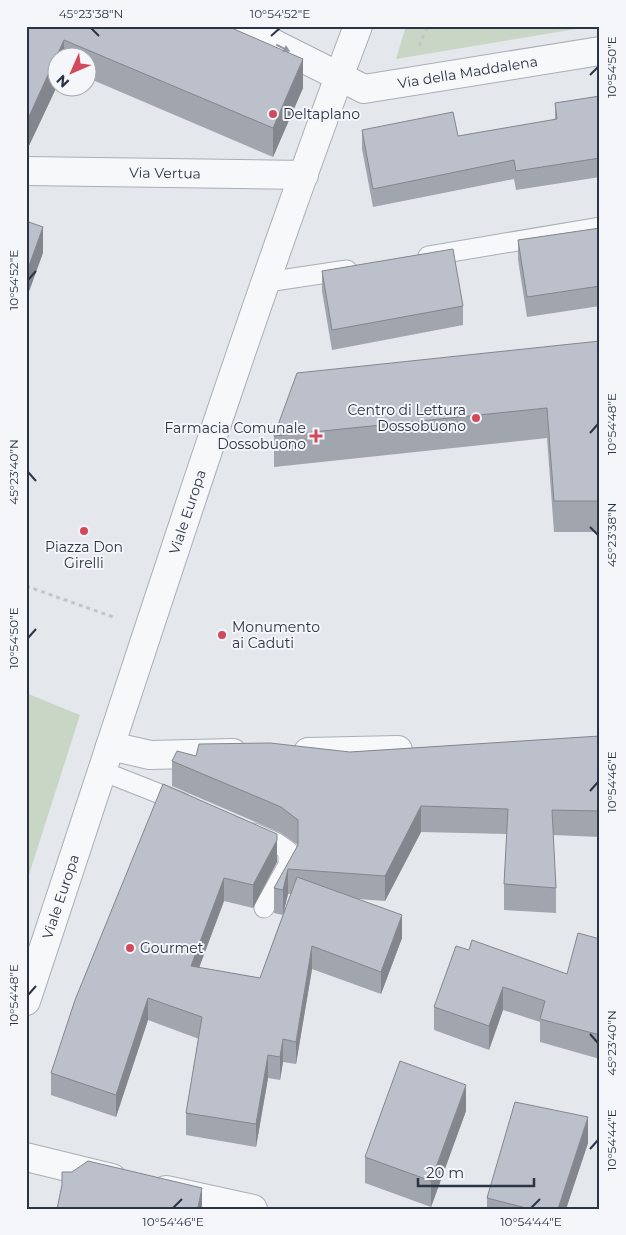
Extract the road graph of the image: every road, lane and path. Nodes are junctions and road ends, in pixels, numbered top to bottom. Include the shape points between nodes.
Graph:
1 (239, 26) edge
2 (358, 26) edge
3 (600, 51) edge
4 (340, 76) junction
5 (26, 171) edge
6 (304, 175) junction
7 (600, 227) edge
8 (414, 258) edge
9 (366, 266) edge
10 (267, 282) junction
11 (26, 586) edge
12 (150, 630) junction
13 (110, 746) junction
14 (420, 750) edge
15 (102, 771) junction
16 (196, 808) edge
17 (241, 827) edge
18 (264, 908) dead end
19 (26, 1001) edge
20 (26, 1157) edge
21 (253, 1209) edge

1 -> 4 street, Via della Maddalena
2 - 4 street, Viale Europa
3 - 4 street, Via della Maddalena via 364,89
4 - 6 street, Viale Europa
5 - 6 street, Via Vertua
6 - 10 street, Viale Europa
7 - 8 lane
9 - 10 lane
10 - 12 street, Viale Europa
11 - 12 path
12 - 13 street, Viale Europa
13 - 14 street via 150,755
13 - 15 street, Viale Europa
15 - 16 lane
15 - 19 street, Viale Europa
17 - 18 lane via 288,851 288,865
20 - 21 street

